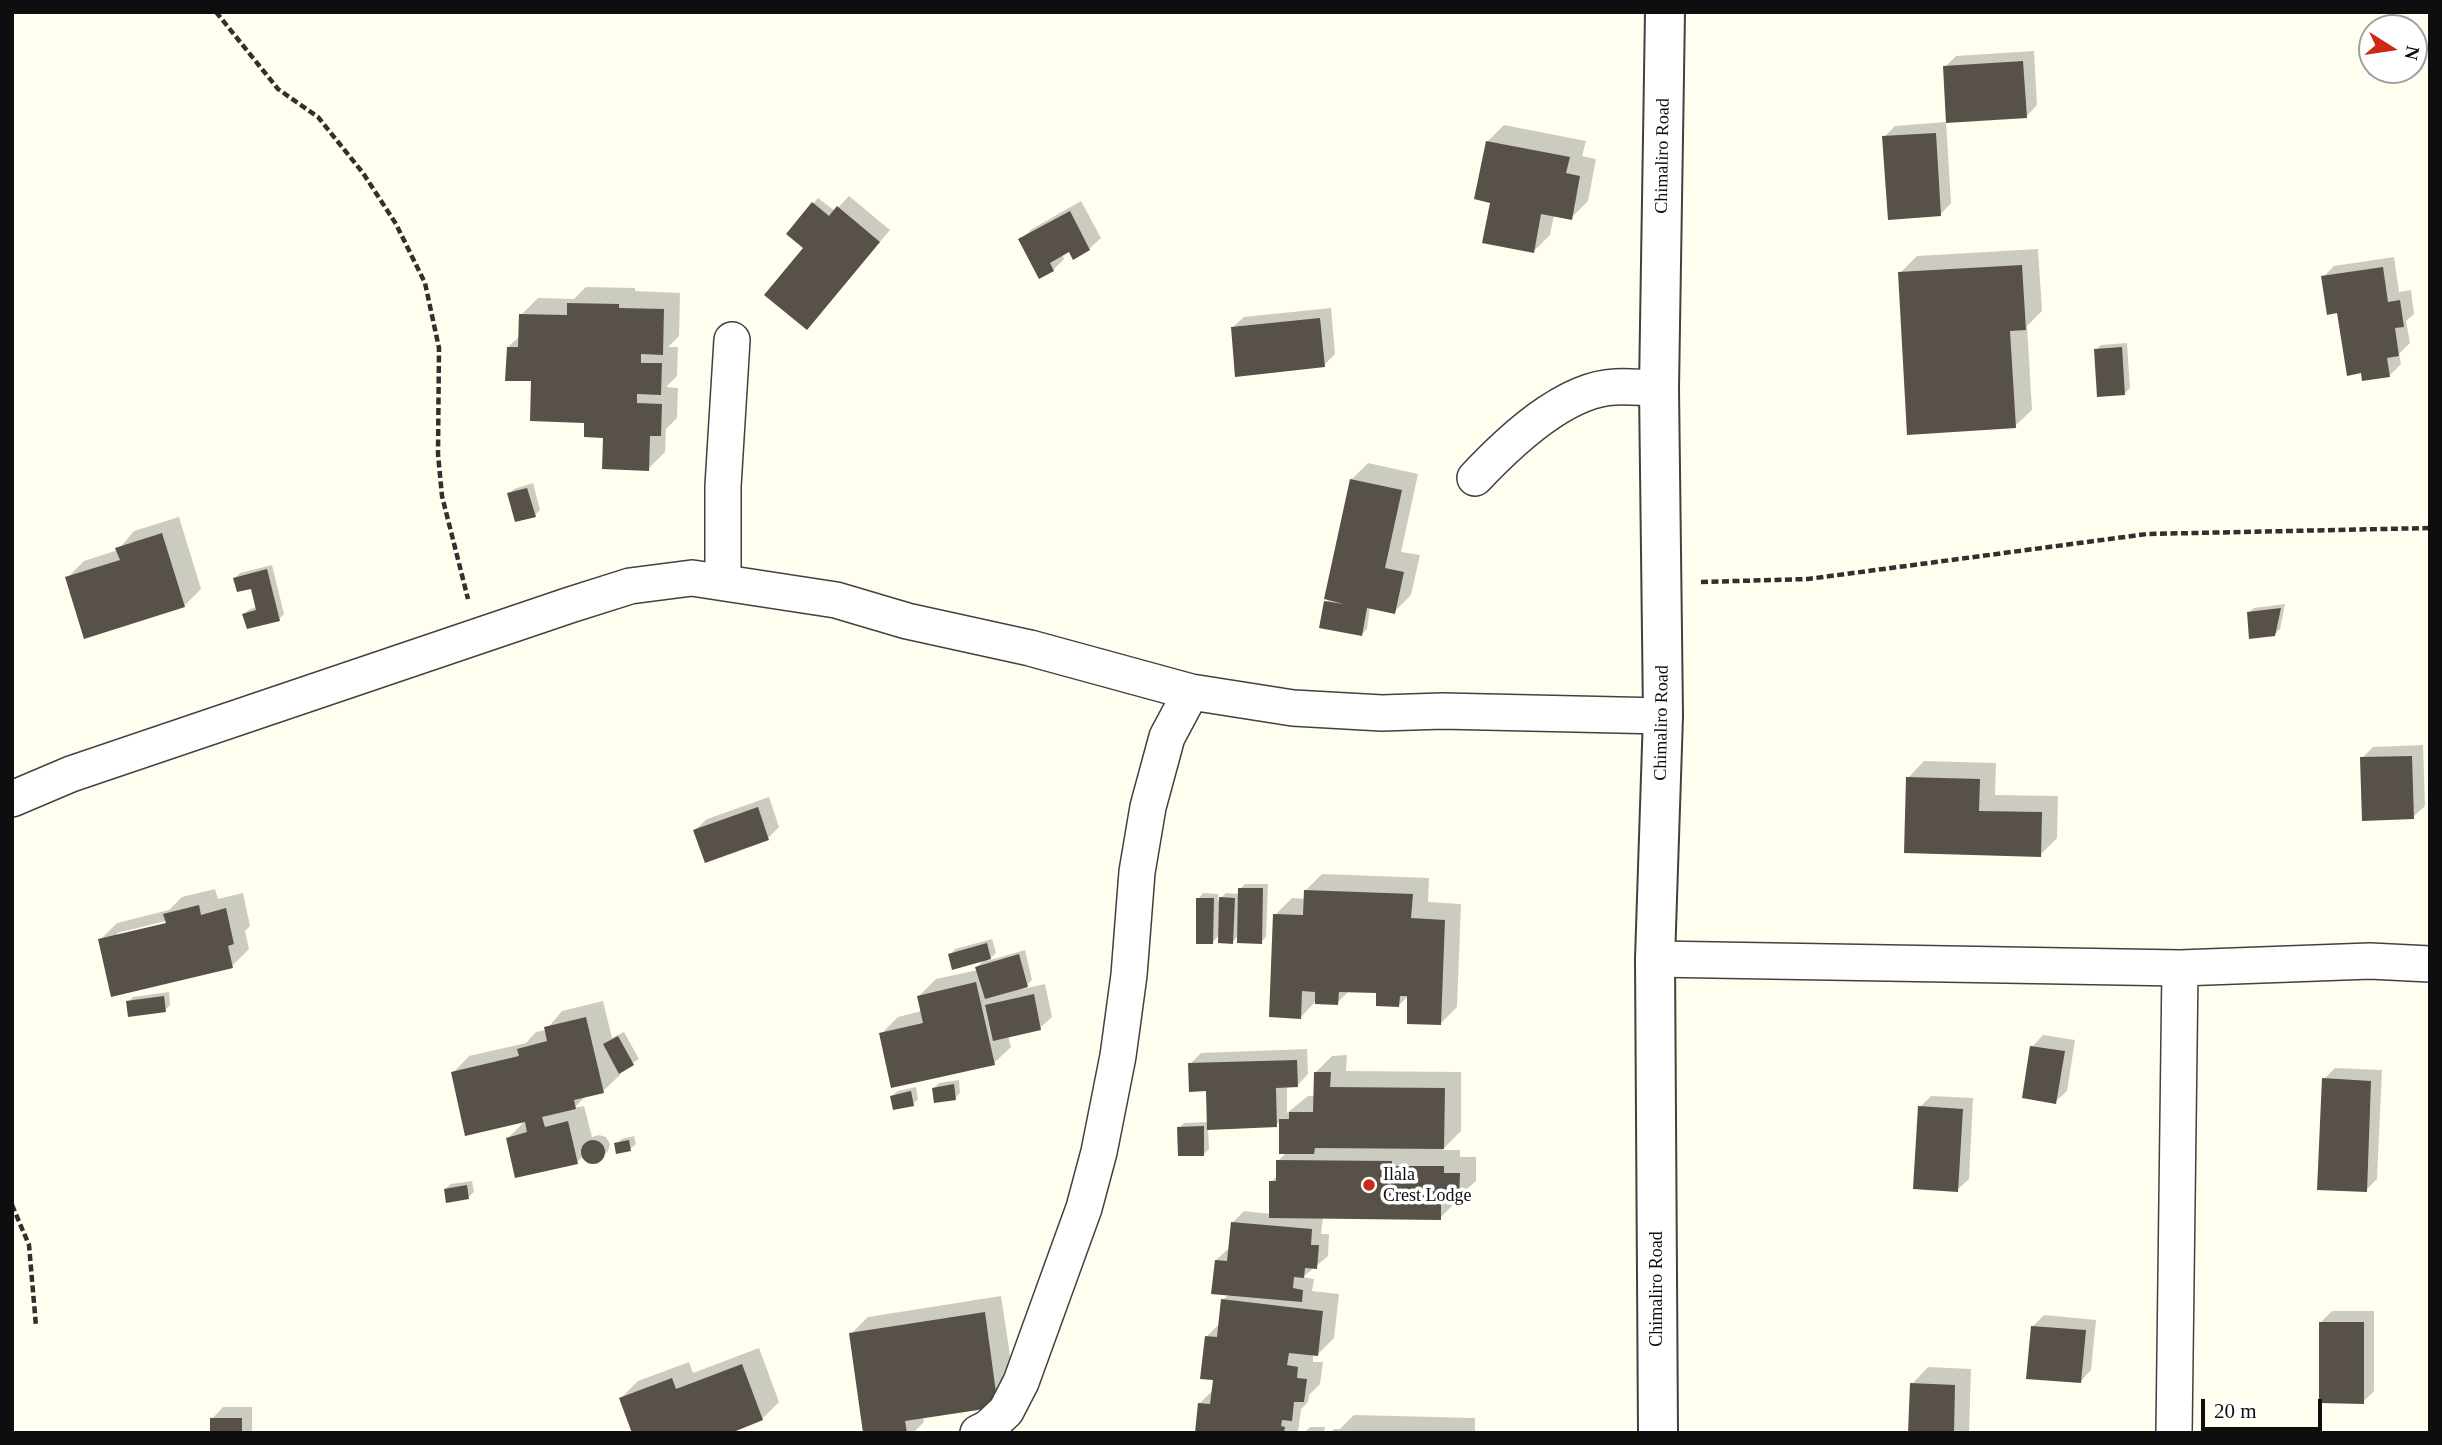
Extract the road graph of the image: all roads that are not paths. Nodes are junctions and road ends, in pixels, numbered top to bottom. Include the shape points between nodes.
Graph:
1 (1665, 12) edge
2 (732, 340) dead end
3 (1659, 388) junction
4 (1475, 478) dead end
5 (723, 581) junction
6 (1191, 692) junction
7 (1663, 716) junction
8 (12, 799) edge
9 (1655, 959) junction
10 (2430, 964) edge
11 (2180, 968) junction
12 (978, 1433) edge
13 (1658, 1433) edge
14 (2175, 1433) edge

1 - 3 street, Chimaliro Road
2 - 5 street via 723,486
3 - 4 street via 1613,387 1574,398 1542,417
3 - 7 street, Chimaliro Road
5 - 6 street via 836,600
5 - 8 street via 692,578 630,586
6 - 7 street via 1293,708 1372,713
6 - 12 street via 1167,737 1148,807 1118,1056 1084,1208 1021,1382 1006,1411
7 - 9 street, Chimaliro Road
9 - 11 street
9 - 13 street, Chimaliro Road
10 - 11 street via 2370,961
11 - 14 street

